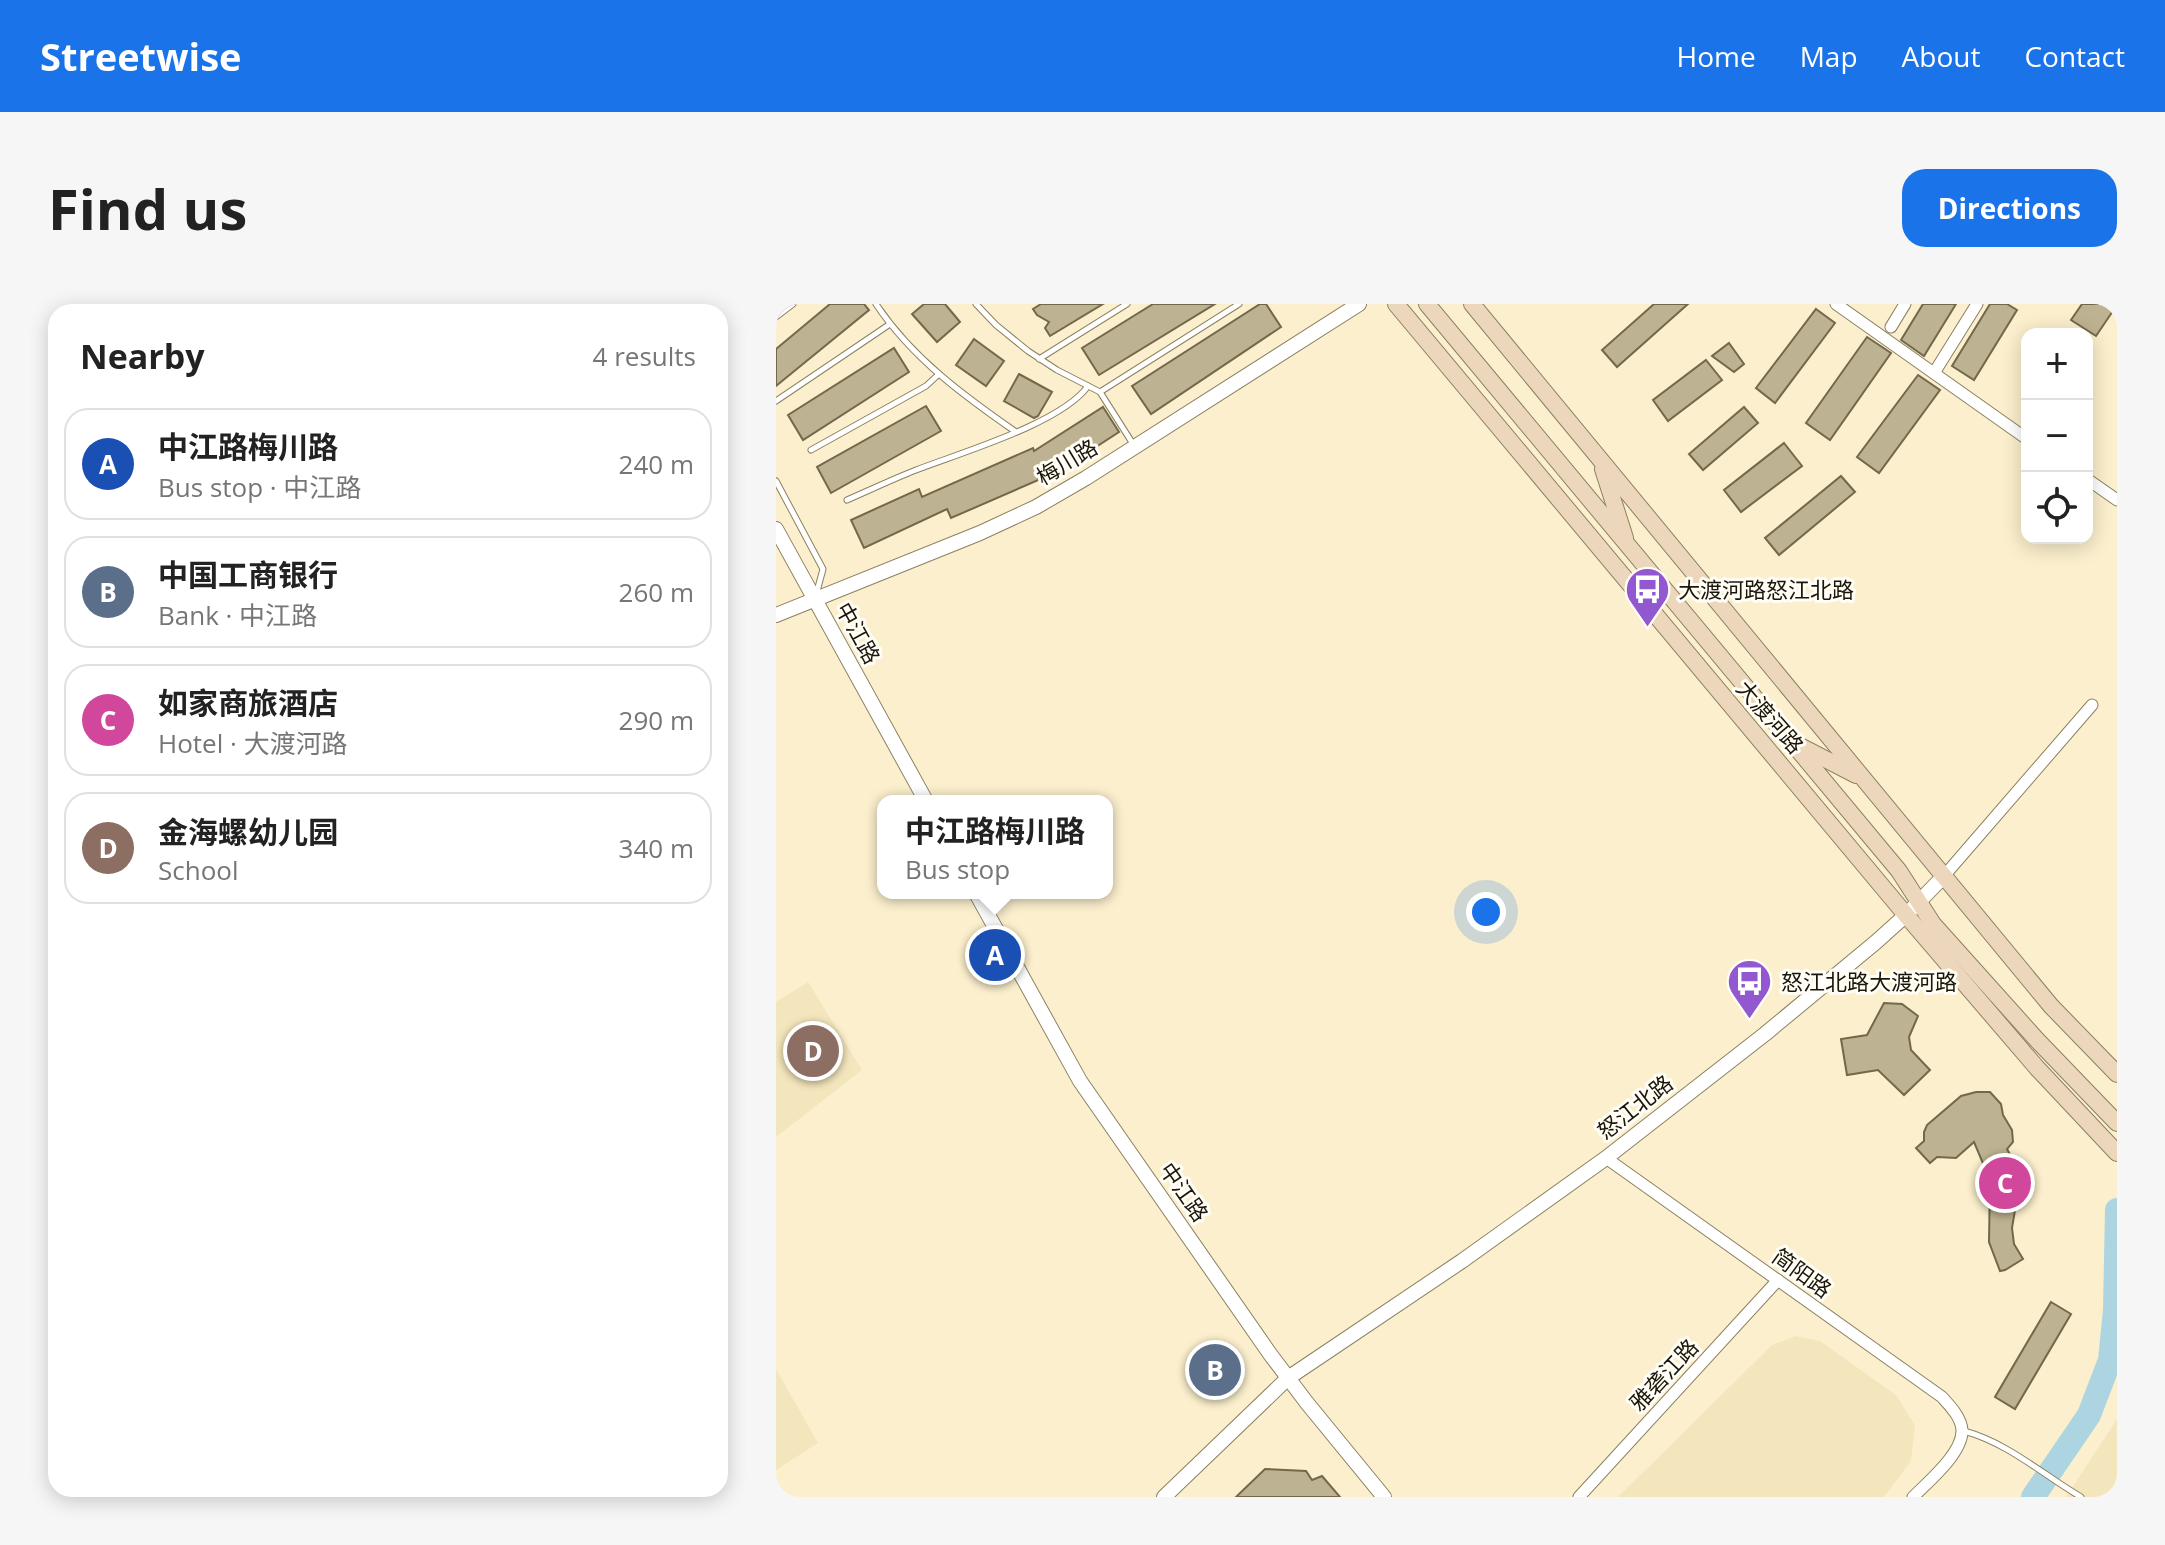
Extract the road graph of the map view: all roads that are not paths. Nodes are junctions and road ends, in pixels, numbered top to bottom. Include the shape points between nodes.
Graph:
1 (793, 304) edge
2 (876, 304) edge
3 (976, 304) edge
4 (989, 304) edge
5 (1127, 304) edge
6 (1239, 304) edge
7 (1359, 304) edge
8 (1396, 304) edge
9 (1427, 304) edge
10 (1472, 304) edge
11 (1836, 304) edge
12 (1905, 304) edge
13 (1977, 304) edge
14 (982, 310) junction
15 (776, 317) edge
16 (890, 324) junction
17 (1891, 327) dead end
18 (1039, 359) junction
19 (1934, 373) junction
20 (939, 374) junction
21 (1088, 386) junction
22 (1100, 392) junction
23 (776, 401) edge
24 (1016, 432) junction
25 (2021, 435) edge
26 (1135, 447) junction
27 (811, 450) dead end
28 (1599, 457) junction
29 (776, 481) edge
30 (2093, 483) edge
31 (847, 500) dead end
32 (2117, 500) edge
33 (776, 529) edge
34 (1628, 547) junction
35 (815, 599) junction
36 (776, 615) edge
37 (2092, 705) dead end
38 (1793, 742) junction
39 (1865, 779) junction
40 (923, 795) edge
41 (1944, 876) junction
42 (979, 899) edge
43 (1919, 903) junction
44 (1906, 915) junction
45 (2113, 1071) edge
46 (2112, 1118) edge
47 (2117, 1153) edge
48 (1606, 1158) junction
49 (1778, 1280) junction
50 (1288, 1378) junction
51 (1962, 1430) junction
52 (1164, 1497) edge
53 (1384, 1497) edge
54 (1579, 1497) edge
55 (1913, 1497) edge
56 (2081, 1497) edge

1 - 15 lane
2 - 16 lane
3 - 14 lane
4 - 14 lane
5 - 18 lane
6 - 22 lane
7 - 26 street, 梅川路
8 - 44 main road, 大渡河路
9 - 34 main road, 大渡河路
10 - 28 main road, 大渡河路
11 - 19 street
12 - 17 street
13 - 19 street
14 - 18 lane
16 - 20 lane
16 - 23 lane
18 - 21 lane
19 - 25 street
20 - 24 lane
20 - 27 lane
21 - 22 lane
21 - 24 lane via 1066,408
22 - 26 lane
24 - 31 lane
26 - 35 street, 梅川路 via 1036,507
28 - 34 main road
28 - 39 main road, 大渡河路
29 - 35 lane via 823,569
30 - 32 street
33 - 35 street, 中江路
34 - 38 main road, 大渡河路
35 - 36 street, 梅川路
35 - 40 street, 中江路
37 - 41 street, 怒江北路
38 - 39 main road
38 - 43 main road, 大渡河路
39 - 41 main road, 大渡河路
41 - 43 street, 怒江北路
41 - 45 main road, 大渡河路 via 2051,1006
42 - 50 street, 中江路 via 1080,1081
43 - 44 street, 怒江北路
43 - 46 main road, 大渡河路
44 - 47 main road, 大渡河路
44 - 48 street, 怒江北路
48 - 49 street, 简阳路
48 - 50 street, 怒江北路
49 - 51 street, 简阳路 via 1942,1397
49 - 54 street, 雅砻江路
50 - 52 street, 怒江北路
50 - 53 street, 中江路
51 - 55 street via 1956,1449
51 - 56 lane via 1986,1437

